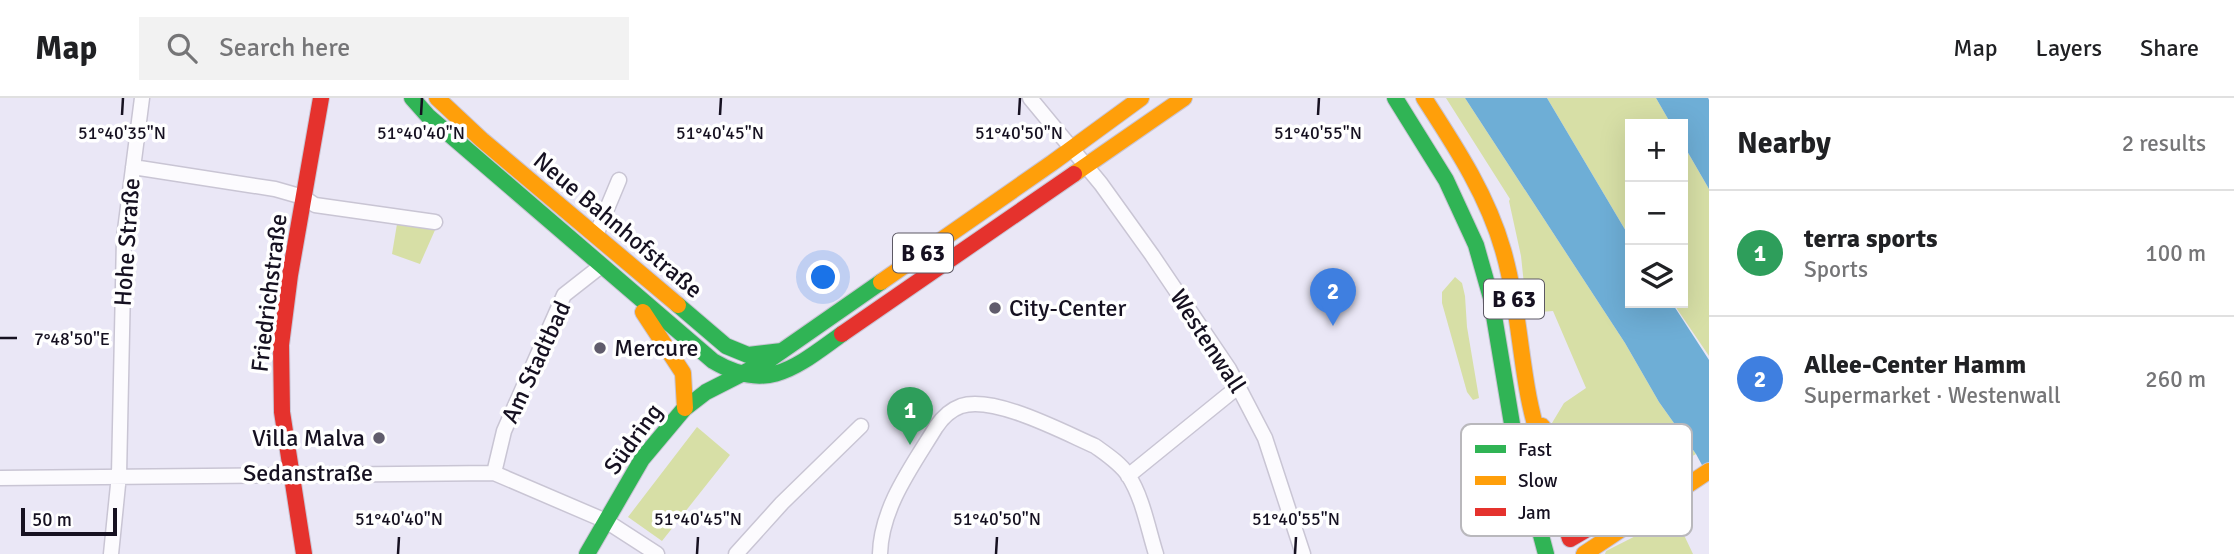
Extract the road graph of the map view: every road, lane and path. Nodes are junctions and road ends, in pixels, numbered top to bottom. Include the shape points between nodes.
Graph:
1 (142, 98) edge
2 (321, 98) edge
3 (328, 98) edge
4 (412, 98) edge
5 (437, 98) edge
6 (1030, 98) edge
7 (1141, 98) edge
8 (1184, 98) edge
9 (1395, 98) edge
10 (1424, 98) edge
11 (316, 119) junction
12 (1072, 149) junction
13 (1086, 165) junction
14 (133, 167) junction
15 (618, 180) dead end
16 (303, 197) junction
17 (435, 222) dead end
18 (596, 235) junction
19 (601, 266) junction
20 (626, 287) junction
21 (783, 350) junction
22 (741, 376) junction
23 (1239, 386) junction
24 (685, 408) junction
25 (1534, 413) junction
26 (1512, 424) edge
27 (1537, 424) edge
28 (1541, 424) edge
29 (861, 426) dead end
30 (1709, 471) edge
31 (494, 472) junction
32 (291, 473) junction
33 (119, 475) junction
34 (1128, 476) junction
35 (0, 478) edge
36 (1692, 481) edge
37 (606, 521) junction
38 (1543, 536) edge
39 (1606, 536) edge
40 (1572, 546) edge
41 (111, 554) edge
42 (304, 554) edge
43 (587, 554) edge
44 (657, 554) edge
45 (736, 554) edge
46 (880, 554) edge
47 (1156, 554) edge
48 (1303, 554) edge
49 (1548, 554) edge
50 (1584, 554) edge

1 - 14 street, Hohe Straße
2 - 11 main road, Friedrichstraße
3 - 11 main road, Friedrichstraße
4 - 19 main road, Neue Bahnhofstraße
5 - 18 main road, Neue Bahnhofstraße
6 - 12 street, Westenwall
7 - 12 main road, B 63
8 - 13 main road, B 63
9 - 26 main road, B 63 via 1446,178 1483,265
10 - 25 main road, B 63 via 1468,167 1503,249
11 - 16 main road, Friedrichstraße
12 - 13 street, Westenwall
12 - 21 main road, B 63
13 - 22 main road, B 63 via 793,368 770,378
13 - 23 street, Westenwall via 1152,254
14 - 16 street
14 - 33 street, Hohe Straße via 122,260
15 - 18 street
16 - 17 street via 315,205
16 - 32 main road, Friedrichstraße via 281,345
18 - 21 main road, Neue Bahnhofstraße via 726,346 748,355
19 - 20 main road, Neue Bahnhofstraße
19 - 31 street, Am Stadtbad via 564,295 504,431
20 - 22 main road, Neue Bahnhofstraße via 713,361
20 - 24 main road via 683,373
21 - 22 main road, B 63
22 - 24 main road, Südring / B 63
23 - 34 street
23 - 48 street, Westenwall via 1265,438
24 - 37 main road, Südring / B 63 via 646,454
25 - 27 main road, B 63
25 - 28 main road, B 63
29 - 45 street
30 - 36 main road
31 - 32 street, Sedanstraße
31 - 37 street, Sedanstraße
32 - 33 street, Sedanstraße
32 - 42 main road, Friedrichstraße
33 - 35 street, Sedanstraße
33 - 41 street, Hohe Straße
34 - 46 street via 1095,446 1056,428 994,405 958,407 942,419 900,488 885,521
34 - 47 street
37 - 43 main road, Südring / B 63
37 - 44 street, Sedanstraße
38 - 49 main road, B 63
39 - 50 main road
40 - 49 main road

